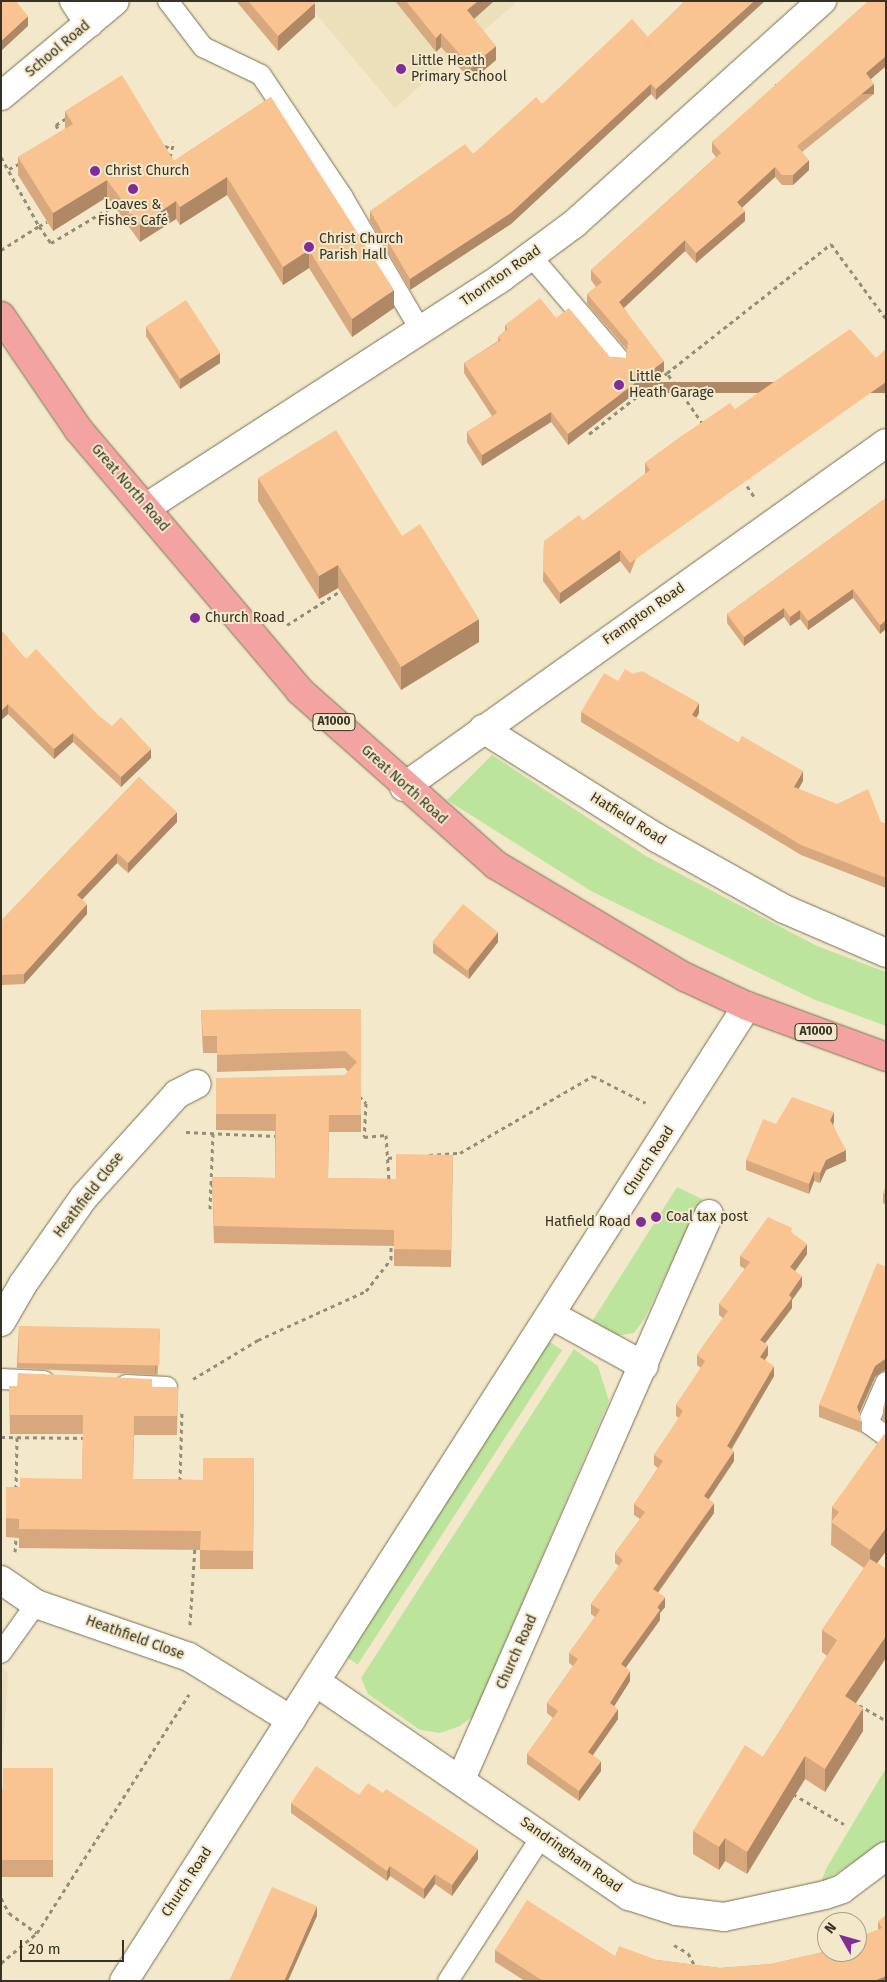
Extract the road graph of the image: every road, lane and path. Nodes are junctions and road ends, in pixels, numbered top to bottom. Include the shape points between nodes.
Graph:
1 (115, 1) edge
2 (168, 1) edge
3 (822, 1) edge
4 (81, 12) edge
5 (1, 96) edge
6 (71, 115) edge
7 (160, 139) edge
8 (174, 141) dead end
9 (56, 142) edge
10 (172, 149) junction
11 (1, 157) edge
12 (25, 160) edge
13 (169, 164) edge
14 (9, 169) junction
15 (113, 206) edge
16 (47, 222) edge
17 (39, 226) junction
18 (1, 250) edge
19 (531, 256) junction
20 (886, 319) edge
21 (5, 331) edge
22 (421, 331) junction
23 (619, 359) edge
24 (667, 373) junction
25 (706, 428) edge
26 (588, 434) edge
27 (886, 443) edge
28 (745, 483) edge
29 (148, 507) junction
30 (773, 523) junction
31 (345, 588) edge
32 (260, 642) junction
33 (483, 729) junction
34 (404, 787) junction
35 (886, 953) edge
36 (747, 1006) junction
37 (886, 1057) edge
38 (206, 1084) dead end
39 (355, 1092) edge
40 (646, 1103) dead end
41 (143, 1129) junction
42 (213, 1133) junction
43 (275, 1136) edge
44 (424, 1155) edge
45 (406, 1156) edge
46 (388, 1158) junction
47 (389, 1184) edge
48 (211, 1186) junction
49 (220, 1186) edge
50 (210, 1209) edge
51 (709, 1214) dead end
52 (391, 1236) edge
53 (551, 1315) junction
54 (1, 1322) edge
55 (644, 1366) junction
56 (1, 1379) edge
57 (70, 1382) edge
58 (886, 1382) edge
59 (108, 1384) edge
60 (175, 1389) junction
61 (886, 1436) edge
62 (1, 1437) edge
63 (17, 1437) junction
64 (91, 1438) edge
65 (180, 1487) edge
66 (16, 1489) junction
67 (26, 1490) edge
68 (16, 1498) edge
69 (195, 1538) edge
70 (1, 1580) edge
71 (36, 1604) junction
72 (1, 1652) edge
73 (197, 1662) junction
74 (316, 1682) junction
75 (848, 1698) edge
76 (291, 1720) junction
77 (886, 1722) edge
78 (461, 1779) junction
79 (784, 1788) edge
80 (844, 1824) dead end
81 (543, 1834) junction
82 (886, 1856) edge
83 (1, 1898) edge
84 (37, 1933) junction
85 (664, 1943) dead end
86 (1, 1963) edge
87 (696, 1976) edge
88 (124, 1981) edge
89 (448, 1981) edge

1 - 4 street, School Road
2 - 22 lane via 203,47 261,75 342,196
3 - 19 street, Thornton Road via 574,224
4 - 5 street, School Road
6 - 9 path via 56,125 64,138
7 - 10 path
8 - 10 path
10 - 13 path
11 - 14 path
12 - 14 path
14 - 17 path
15 - 17 path via 51,243
16 - 17 path
17 - 18 path
19 - 22 street, Thornton Road
19 - 23 lane
20 - 24 path via 832,244
21 - 29 main road, Great North Road / A1000 via 78,429
22 - 29 street, Thornton Road
24 - 25 path
24 - 26 path
27 - 30 street, Frampton Road
28 - 30 path
29 - 32 main road, Great North Road / A1000
30 - 33 street, Frampton Road
31 - 32 path
32 - 34 main road, Great North Road / A1000 via 300,691
33 - 34 street, Frampton Road
33 - 35 street, Hatfield Road via 657,838 784,909
34 - 36 main road, Great North Road / A1000 via 496,865 562,908
36 - 37 main road, A1000
36 - 53 street, Church Road
38 - 41 street, Heathfield Close via 177,1094
39 - 46 path via 366,1103 364,1137 386,1135
40 - 44 path via 593,1076 460,1153
41 - 42 path
41 - 54 street, Heathfield Close via 84,1198 23,1284
42 - 43 path
42 - 48 path
45 - 46 path
46 - 47 path
48 - 49 path
48 - 50 path
51 - 55 street, Church Road
52 - 60 path via 391,1259 366,1291 224,1359
53 - 55 street
53 - 74 street, Church Road
55 - 78 street, Church Road
56 - 57 lane
58 - 61 lane via 868,1423
59 - 60 lane
60 - 65 path
62 - 63 path
63 - 64 path
63 - 66 path
66 - 67 path
66 - 68 path
69 - 73 path
70 - 71 street, Heathfield Close
71 - 72 lane
71 - 73 street, Heathfield Close
73 - 76 street, Heathfield Close
73 - 84 path
74 - 76 street, Church Road
74 - 78 street
75 - 77 path
76 - 88 street, Church Road
78 - 81 street, Sandringham Road
79 - 80 path
81 - 82 street, Sandringham Road via 629,1896 676,1911 724,1917 842,1889
81 - 89 lane
83 - 84 path via 9,1913
84 - 86 path
85 - 87 path via 688,1952 696,1962

